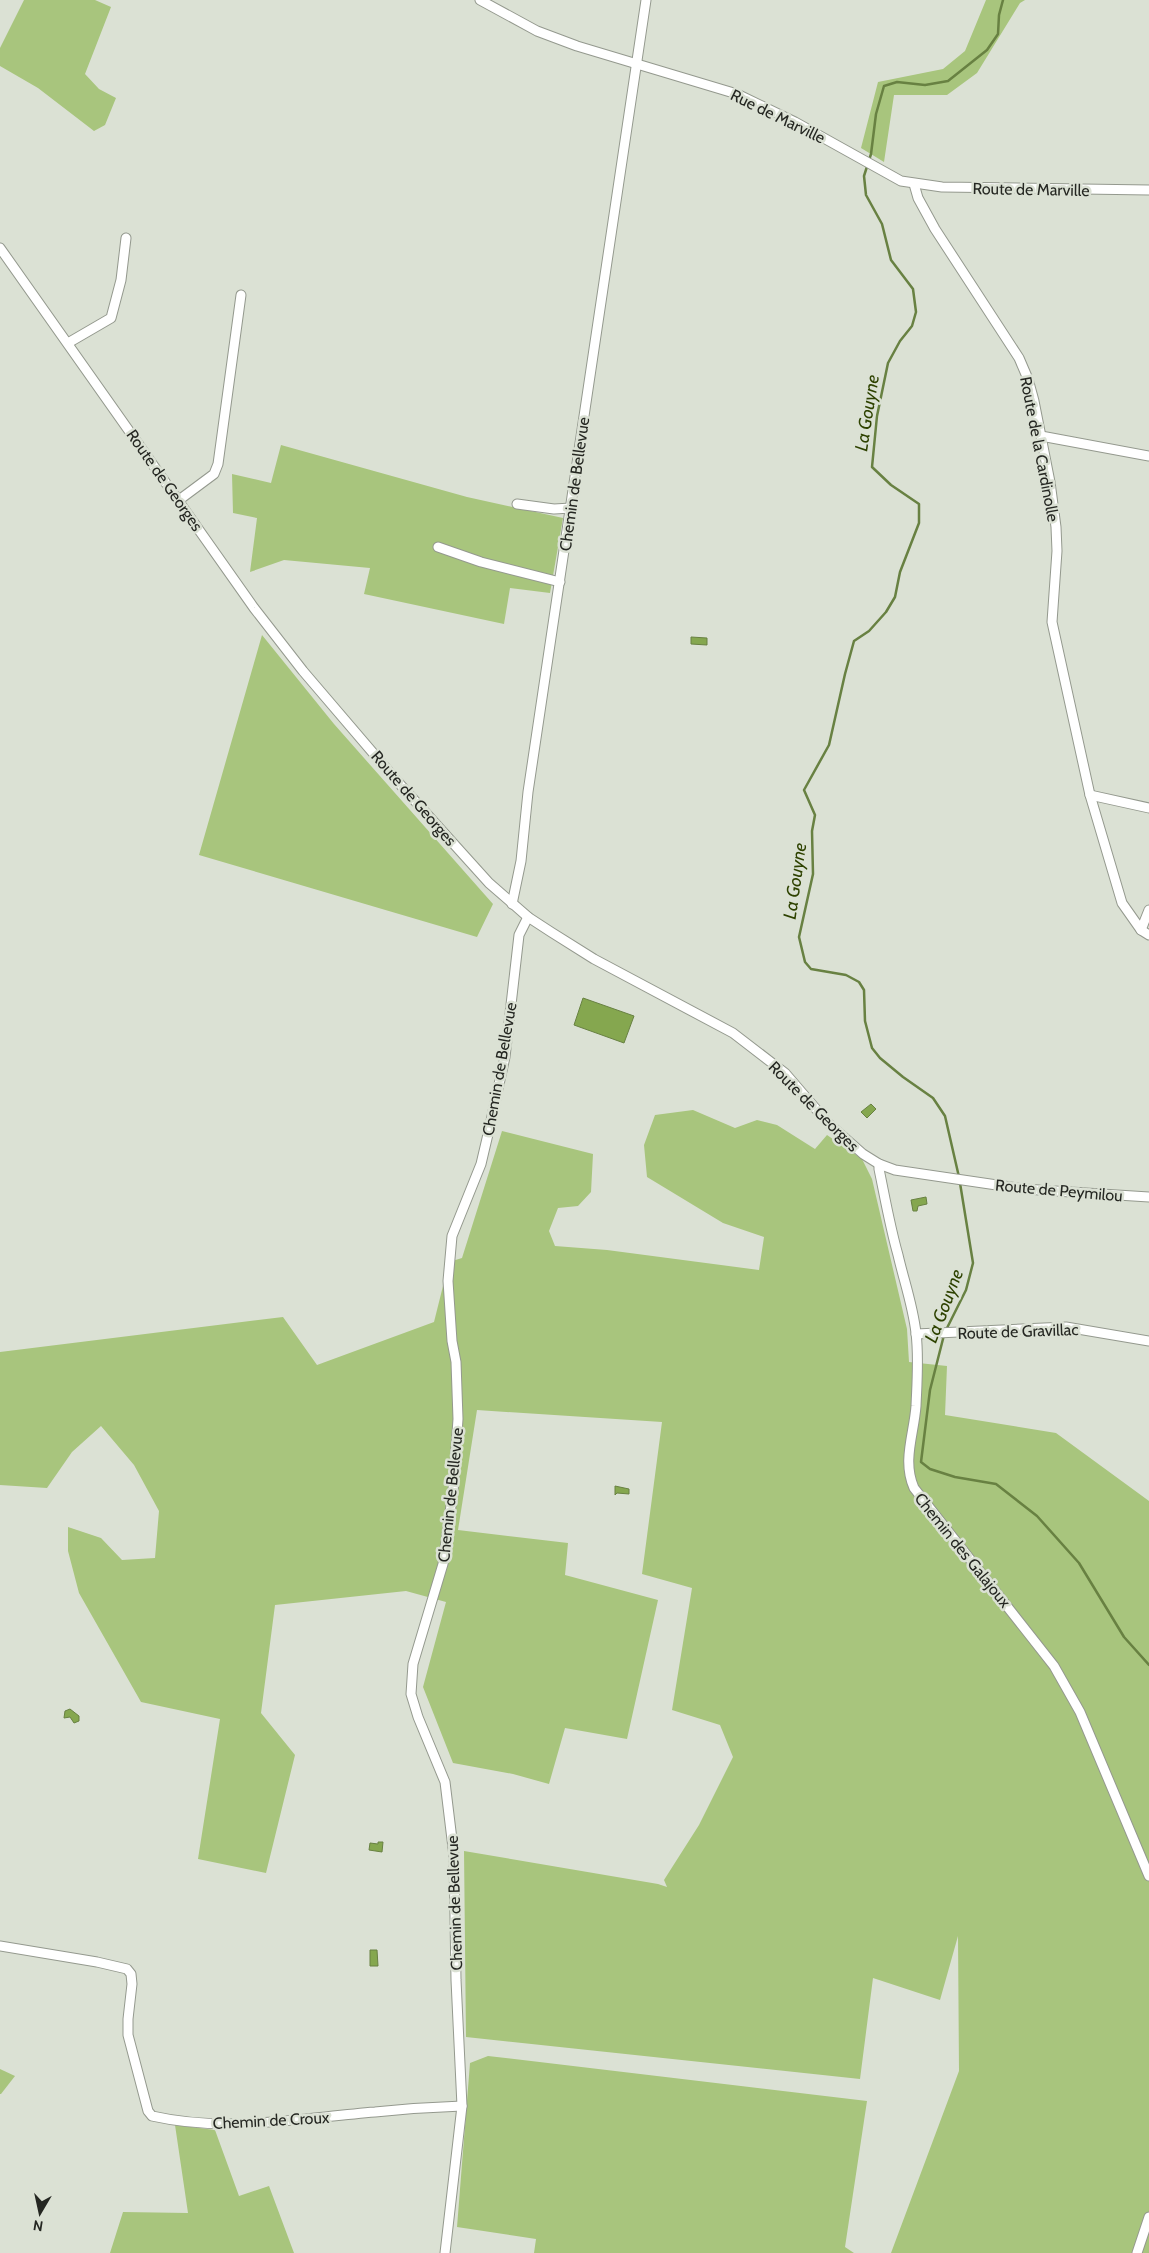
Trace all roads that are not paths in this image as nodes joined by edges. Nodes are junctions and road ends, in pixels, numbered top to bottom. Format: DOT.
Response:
graph roads {
  1 [pos="480,0"];
  2 [pos="646,0"];
  3 [pos="637,64"];
  4 [pos="914,184"];
  5 [pos="1149,190"];
  6 [pos="126,238"];
  7 [pos="0,248"];
  8 [pos="241,295"];
  9 [pos="68,343"];
  10 [pos="1041,436"];
  11 [pos="1149,456"];
  12 [pos="179,500"];
  13 [pos="517,504"];
  14 [pos="570,508"];
  15 [pos="438,547"];
  16 [pos="560,582"];
  17 [pos="1090,795"];
  18 [pos="1149,808"];
  19 [pos="512,904"];
  20 [pos="1149,910"];
  21 [pos="528,917"];
  22 [pos="1145,933"];
  23 [pos="880,1164"];
  24 [pos="969,1181"];
  25 [pos="1149,1197"];
  26 [pos="916,1334"];
  27 [pos="1149,1340"];
  28 [pos="1149,1876"];
  29 [pos="0,1946"];
  30 [pos="462,2106"];
  31 [pos="1149,2216"];
  32 [pos="445,2253"];
  33 [pos="1137,2253"];
  1 -- 3 [label="street, Rue de Marville"];
  2 -- 3 [label="street, Chemin de Bellevue"];
  3 -- 4 [label="street, Rue de Marville"];
  3 -- 14 [label="street, Chemin de Bellevue"];
  4 -- 5 [label="street, Route de Marville"];
  4 -- 10 [label="street, Route de la Cardinolle"];
  6 -- 9 [label="street"];
  7 -- 9 [label="street, Route de Georges"];
  8 -- 12 [label="street"];
  9 -- 12 [label="street, Route de Georges"];
  10 -- 11 [label="street"];
  10 -- 17 [label="street, Route de la Cardinolle"];
  12 -- 19 [label="street, Route de Georges"];
  13 -- 14 [label="street"];
  14 -- 16 [label="street, Chemin de Bellevue"];
  15 -- 16 [label="street"];
  16 -- 19 [label="street, Chemin de Bellevue"];
  17 -- 18 [label="street"];
  17 -- 22 [label="street, Route de la Cardinolle"];
  19 -- 21 [label="street, Route de Georges"];
  20 -- 22 [label="street"];
  21 -- 23 [label="street, Route de Georges"];
  21 -- 30 [label="street, Chemin de Bellevue"];
  23 -- 24 [label="street, Route de Georges"];
  23 -- 26 [label="street, Chemin des Galajoux"];
  24 -- 25 [label="street, Route de Peymilou"];
  26 -- 27 [label="street, Route de Gravillac"];
  26 -- 28 [label="street, Chemin des Galajoux"];
  29 -- 30 [label="street, Chemin de Croux"];
  30 -- 32 [label="street, Chemin de Bellevue"];
  31 -- 33 [label="street"];
}
